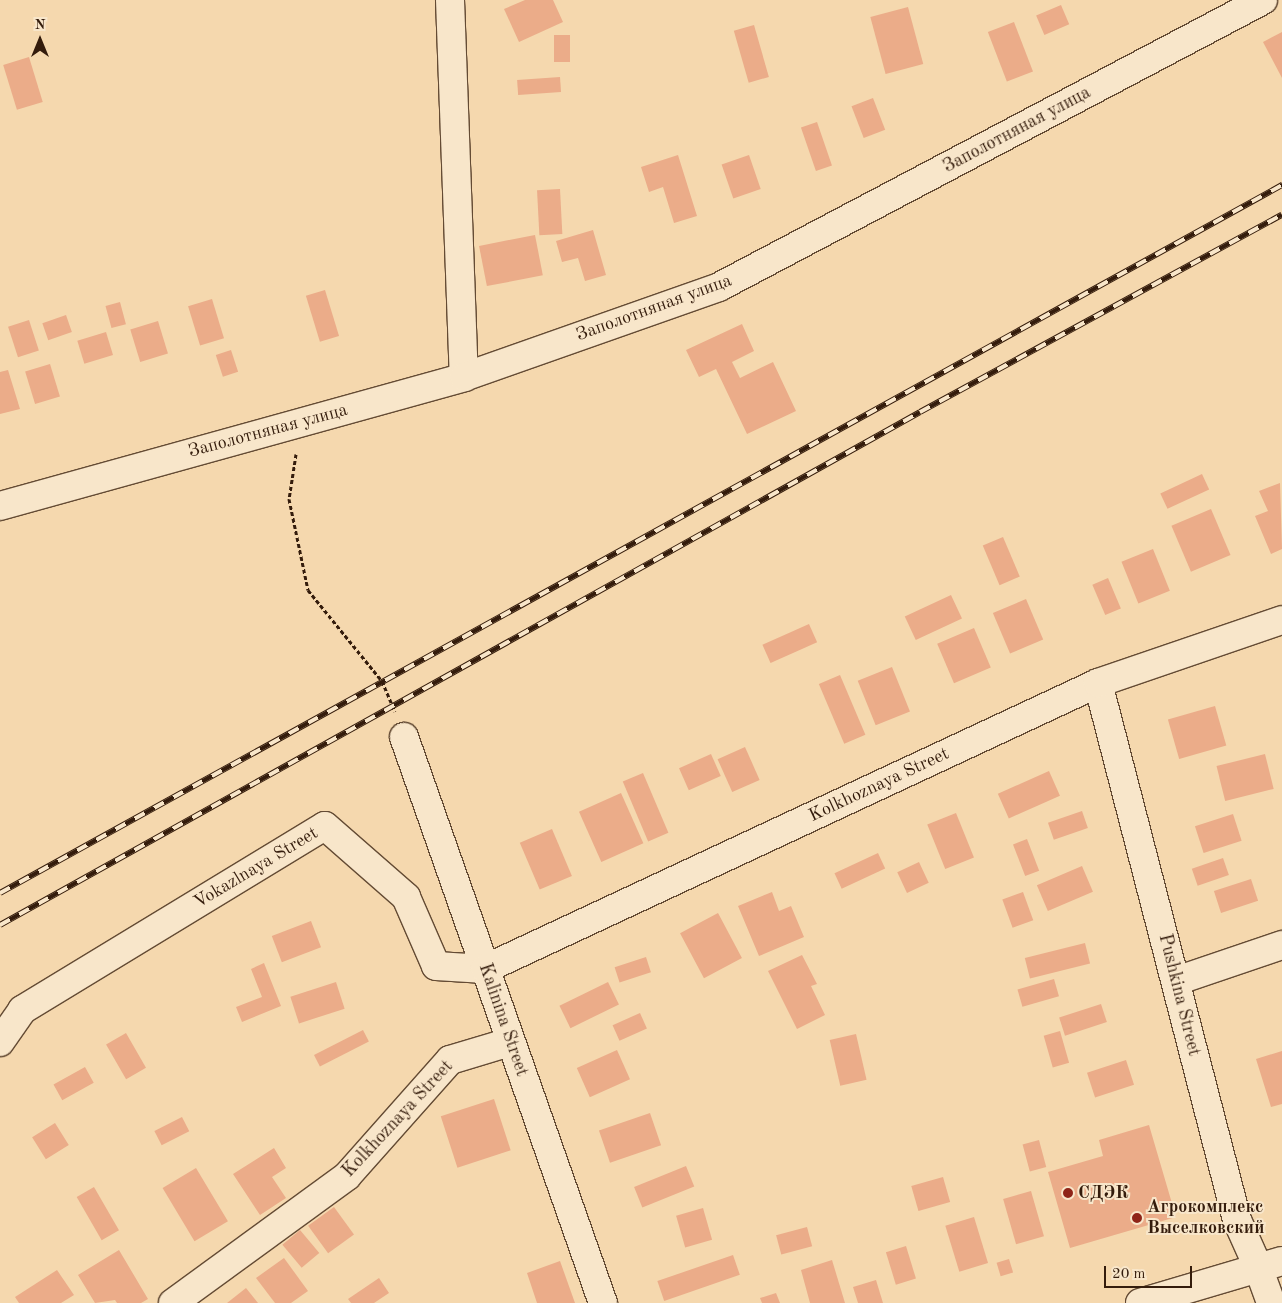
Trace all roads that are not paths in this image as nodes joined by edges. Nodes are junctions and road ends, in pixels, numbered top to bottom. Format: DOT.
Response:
graph roads {
  1 [pos="450,0"];
  2 [pos="1263,0"];
  3 [pos="464,377"];
  4 [pos="0,506"];
  5 [pos="1282,620"];
  6 [pos="1098,683"];
  7 [pos="404,737"];
  8 [pos="1282,945"];
  9 [pos="484,969"];
  10 [pos="1176,981"];
  11 [pos="0,1042"];
  12 [pos="510,1042"];
  13 [pos="1270,1264"];
  14 [pos="174,1303"];
  15 [pos="603,1303"];
  16 [pos="1140,1303"];
  17 [pos="1271,1303"];
  1 -- 3 [label="street"];
  2 -- 3 [label="street, Заполотняная улица"];
  3 -- 4 [label="street, Заполотняная улица"];
  5 -- 6 [label="street, Kolkhoznaya Street"];
  6 -- 9 [label="street, Kolkhoznaya Street"];
  6 -- 10 [label="street, Pushkina Street"];
  7 -- 9 [label="street, Kalinina Street"];
  8 -- 10 [label="street"];
  9 -- 11 [label="street, Vokazlnaya Street"];
  9 -- 12 [label="street, Kalinina Street"];
  10 -- 13 [label="street, Pushkina Street"];
  12 -- 14 [label="street, Kolkhoznaya Street"];
  12 -- 15 [label="street, Kalinina Street"];
  13 -- 16 [label="street"];
  13 -- 17 [label="street, Pushkina Street"];
}
